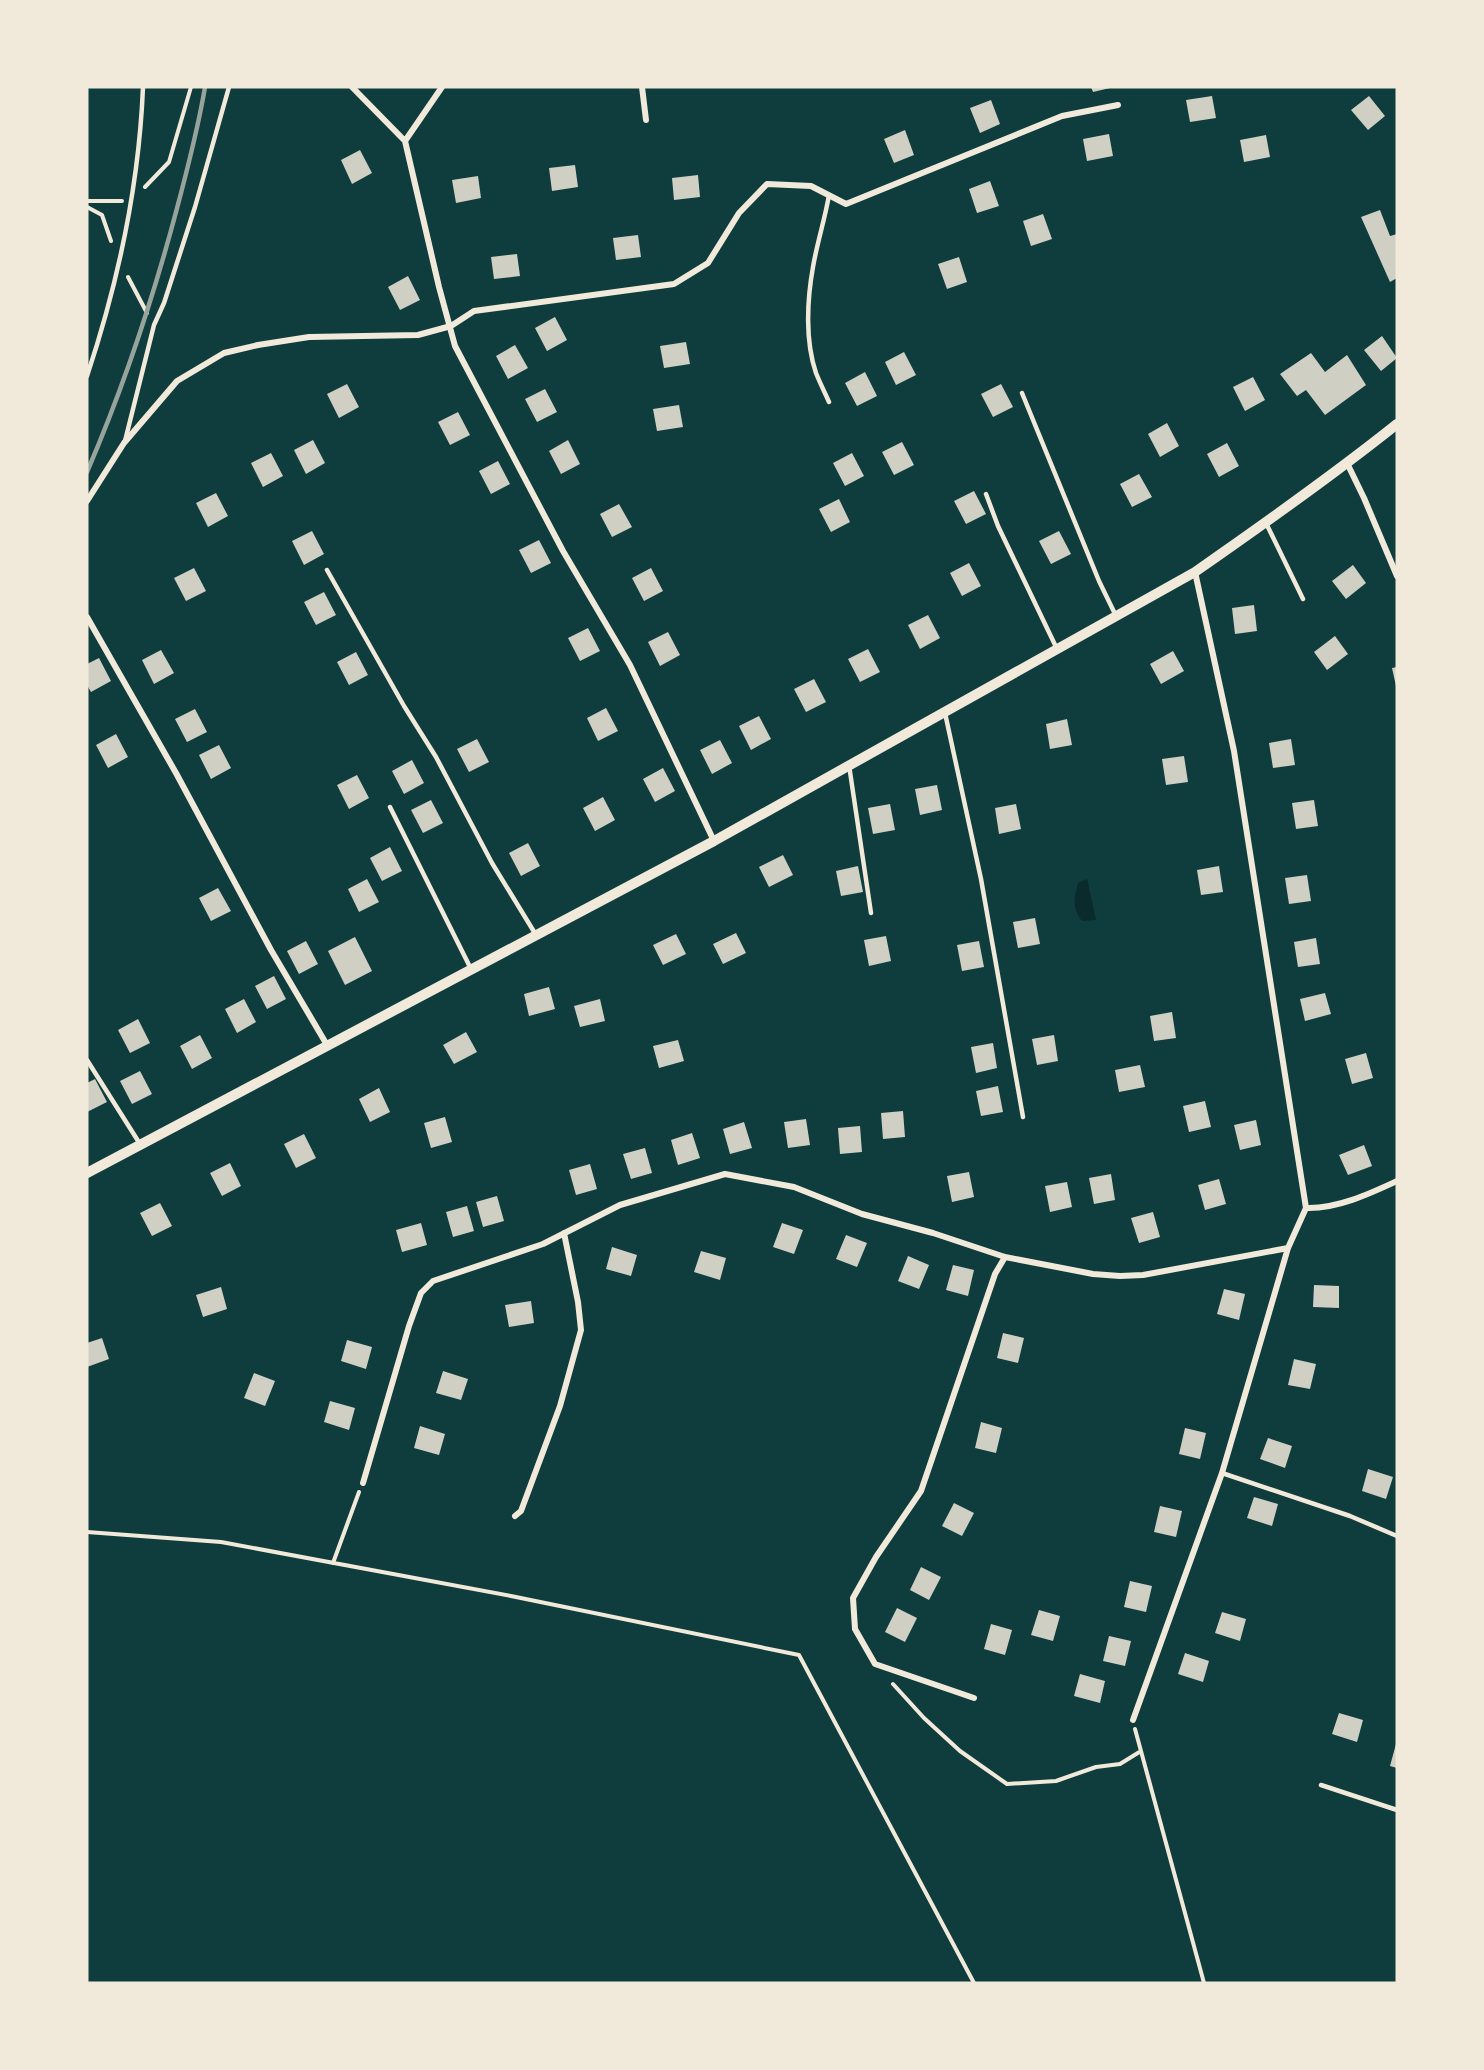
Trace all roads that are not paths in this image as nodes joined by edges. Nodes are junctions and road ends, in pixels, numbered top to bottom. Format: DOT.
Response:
graph roads {
  1 [pos="143,87"];
  2 [pos="229,87"];
  3 [pos="352,87"];
  4 [pos="442,87"];
  5 [pos="642,87"];
  6 [pos="1118,105"];
  7 [pos="646,120"];
  8 [pos="405,141"];
  9 [pos="829,195"];
  10 [pos="451,326"];
  11 [pos="87,376"];
  12 [pos="1022,393"];
  13 [pos="829,402"];
  14 [pos="1397,424"];
  15 [pos="124,443"];
  16 [pos="1347,464"];
  17 [pos="986,494"];
  18 [pos="87,501"];
  19 [pos="1266,523"];
  20 [pos="327,570"];
  21 [pos="1195,572"];
  22 [pos="1397,576"];
  23 [pos="1303,599"];
  24 [pos="87,616"];
  25 [pos="1116,616"];
  26 [pos="1057,649"];
  27 [pos="945,712"];
  28 [pos="849,765"];
  29 [pos="390,807"];
  30 [pos="714,841"];
  31 [pos="872,913"];
  32 [pos="536,935"];
  33 [pos="471,969"];
  34 [pos="327,1045"];
  35 [pos="87,1060"];
  36 [pos="1023,1117"];
  37 [pos="140,1144"];
  38 [pos="87,1173"];
  39 [pos="1397,1181"];
  40 [pos="1306,1208"];
  41 [pos="564,1233"];
  42 [pos="1288,1248"];
  43 [pos="1005,1257"];
  44 [pos="1222,1473"];
  45 [pos="363,1483"];
  46 [pos="515,1516"];
  47 [pos="1397,1536"];
  48 [pos="974,1698"];
  49 [pos="1133,1720"];
  50 [pos="1321,1785"];
  51 [pos="1397,1810"];
  1 -- 11 [label="lane"];
  2 -- 15 [label="lane"];
  3 -- 8 [label="street"];
  4 -- 8 [label="street"];
  5 -- 7 [label="street"];
  6 -- 9 [label="street"];
  8 -- 10 [label="street"];
  9 -- 10 [label="street"];
  9 -- 13 [label="lane"];
  10 -- 15 [label="street"];
  10 -- 30 [label="street"];
  12 -- 25 [label="lane"];
  14 -- 16 [label="street"];
  15 -- 18 [label="street"];
  16 -- 19 [label="street"];
  16 -- 22 [label="street"];
  17 -- 26 [label="lane"];
  19 -- 21 [label="street"];
  19 -- 23 [label="lane"];
  20 -- 32 [label="lane"];
  21 -- 25 [label="street"];
  21 -- 40 [label="street"];
  24 -- 34 [label="street"];
  25 -- 26 [label="street"];
  26 -- 27 [label="street"];
  27 -- 28 [label="street"];
  27 -- 36 [label="lane"];
  28 -- 30 [label="street"];
  28 -- 31 [label="lane"];
  29 -- 33 [label="lane"];
  30 -- 32 [label="street"];
  32 -- 33 [label="street"];
  33 -- 34 [label="street"];
  34 -- 37 [label="street"];
  35 -- 37 [label="lane"];
  37 -- 38 [label="street"];
  39 -- 40 [label="street"];
  40 -- 42 [label="street"];
  41 -- 43 [label="street"];
  41 -- 45 [label="street"];
  41 -- 46 [label="street"];
  42 -- 43 [label="street"];
  42 -- 44 [label="street"];
  43 -- 48 [label="street"];
  44 -- 47 [label="lane"];
  44 -- 49 [label="street"];
  50 -- 51 [label="lane"];
}
